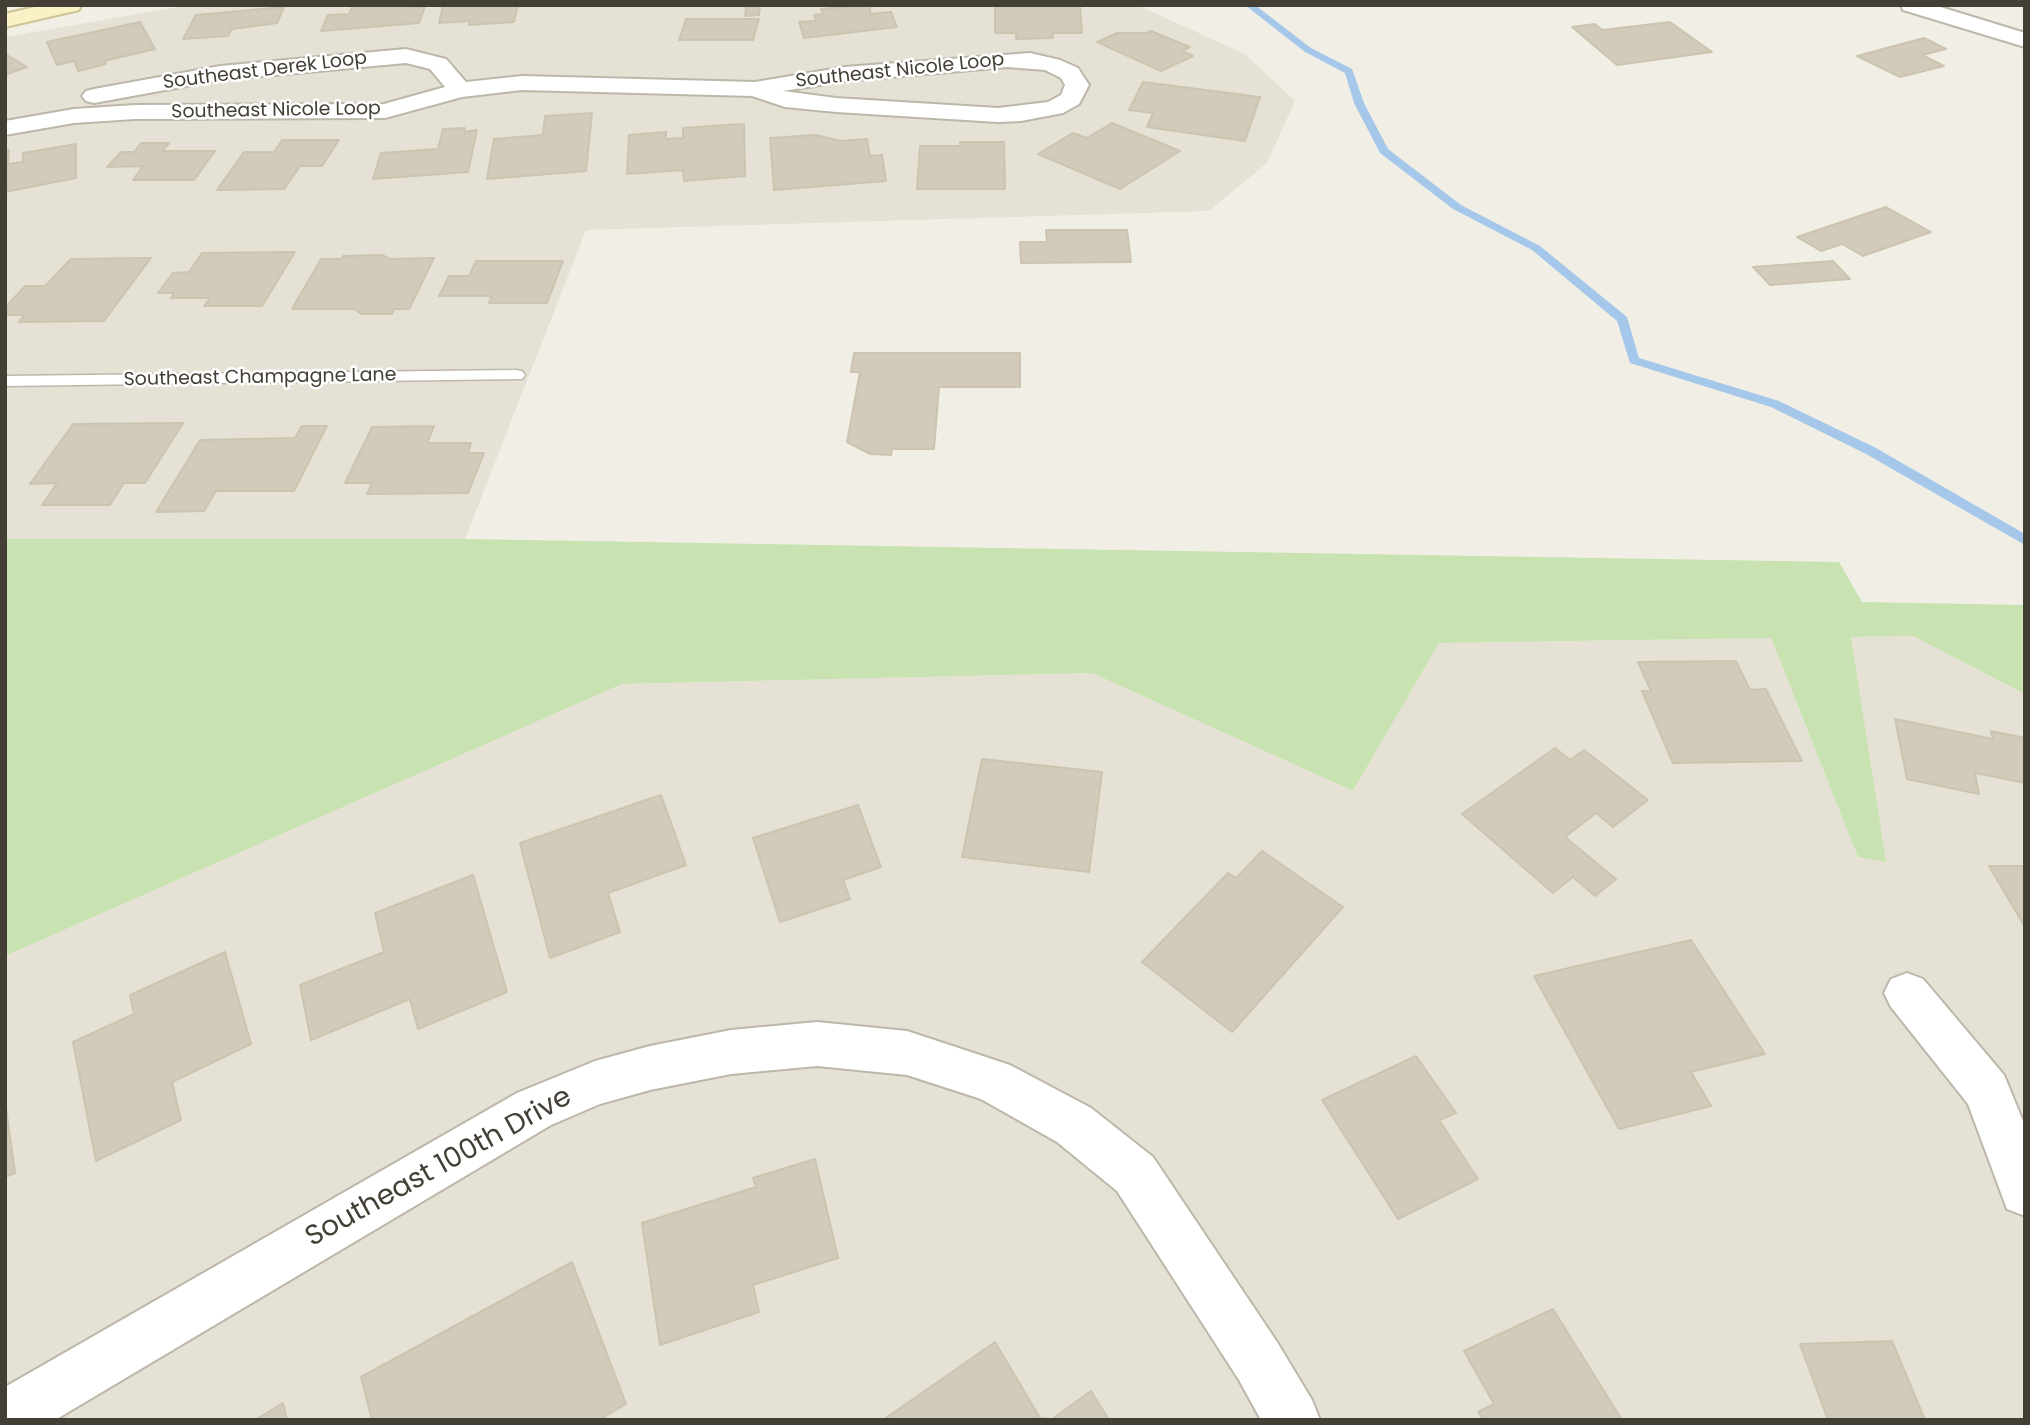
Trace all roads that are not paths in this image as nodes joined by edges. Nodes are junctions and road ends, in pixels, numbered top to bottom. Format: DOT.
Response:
graph roads {
  1 [pos="71,5"];
  2 [pos="1911,5"];
  3 [pos="5,21"];
  4 [pos="2025,40"];
  5 [pos="754,89"];
  6 [pos="460,90"];
  7 [pos="13,126"];
  8 [pos="516,375"];
  9 [pos="5,381"];
  10 [pos="1907,993"];
  11 [pos="2025,1191"];
  12 [pos="5,1418"];
  13 [pos="1292,1420"];
  1 -- 3 [label="main road"];
  2 -- 4 [label="street"];
  5 -- 5 [label="street, Southeast Nicole Loop"];
  5 -- 6 [label="street, Southeast Nicole Loop"];
  6 -- 7 [label="street, Southeast Nicole Loop"];
  6 -- 7 [label="street, Southeast Derek Loop"];
  8 -- 9 [label="lane, Southeast Champagne Lane"];
  10 -- 11 [label="street"];
  12 -- 13 [label="street, Southeast 100th Drive"];
}
